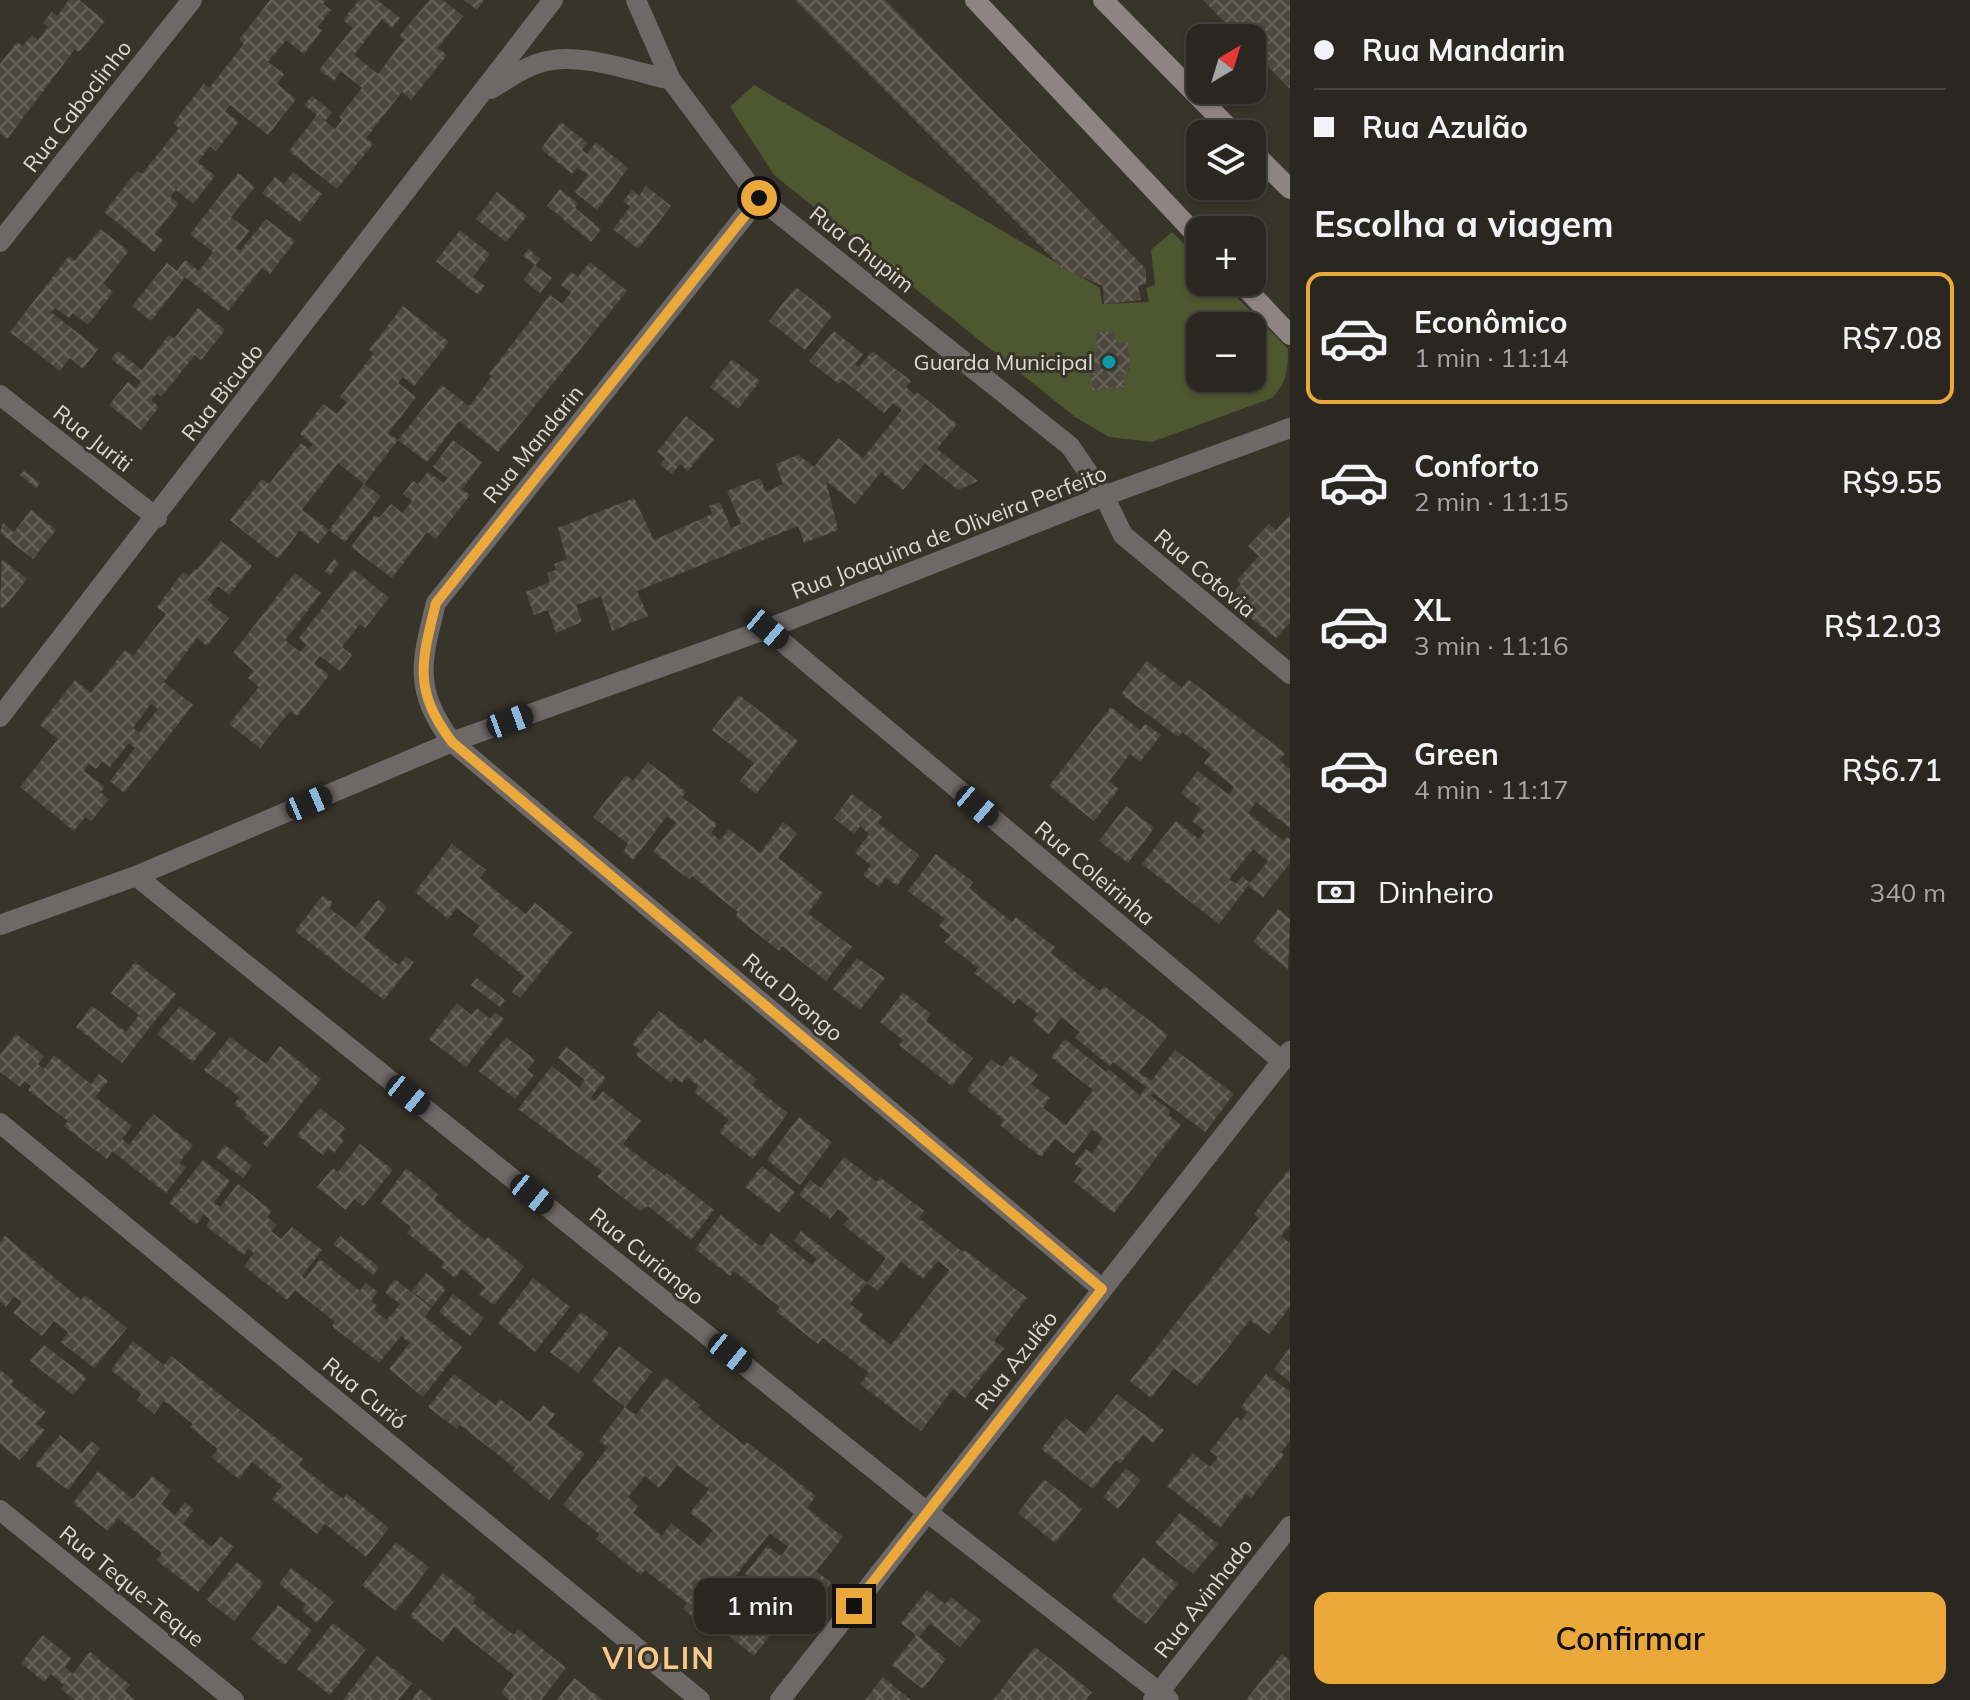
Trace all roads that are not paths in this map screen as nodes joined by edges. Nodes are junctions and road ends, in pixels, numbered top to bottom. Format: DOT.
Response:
graph roads {
  1 [pos="192,0"];
  2 [pos="553,0"];
  3 [pos="636,0"];
  4 [pos="975,0"];
  5 [pos="1103,0"];
  6 [pos="671,80"];
  7 [pos="481,95"];
  8 [pos="1221,120"];
  9 [pos="1266,165"];
  10 [pos="1290,189"];
  11 [pos="759,198"];
  12 [pos="1186,224"];
  13 [pos="0,242"];
  14 [pos="1253,296"];
  15 [pos="1290,335"];
  16 [pos="0,395"];
  17 [pos="1290,428"];
  18 [pos="1104,496"];
  19 [pos="157,518"];
  20 [pos="767,629"];
  21 [pos="1290,674"];
  22 [pos="0,717"];
  23 [pos="452,742"];
  24 [pos="136,876"];
  25 [pos="0,925"];
  26 [pos="1286,1056"];
  27 [pos="0,1123"];
  28 [pos="1102,1289"];
  29 [pos="0,1510"];
  30 [pos="927,1512"];
  31 [pos="1290,1526"];
  32 [pos="1160,1698"];
  33 [pos="234,1700"];
  34 [pos="700,1700"];
  35 [pos="780,1700"];
  1 -- 13 [label="street, Rua Caboclinho"];
  2 -- 7 [label="street, Rua Bicudo"];
  3 -- 6 [label="street, Rua Chupim"];
  4 -- 12 [label="main road"];
  5 -- 8 [label="main road"];
  6 -- 7 [label="street, Rua Bicudo"];
  6 -- 11 [label="street, Rua Chupim"];
  7 -- 19 [label="street, Rua Bicudo"];
  9 -- 10 [label="main road"];
  11 -- 18 [label="street, Rua Chupim"];
  11 -- 23 [label="street, Rua Mandarin"];
  14 -- 15 [label="main road"];
  16 -- 19 [label="street, Rua Juriti"];
  17 -- 18 [label="street, Rua Joaquina de Oliveira Perfeito"];
  18 -- 20 [label="street, Rua Joaquina de Oliveira Perfeito"];
  18 -- 21 [label="street, Rua Cotovia"];
  19 -- 22 [label="street, Rua Bicudo"];
  20 -- 23 [label="street, Rua Joaquina de Oliveira Perfeito"];
  20 -- 26 [label="street, Rua Coleirinha"];
  23 -- 24 [label="street, Rua Joaquina de Oliveira Perfeito"];
  23 -- 28 [label="street, Rua Drongo"];
  24 -- 25 [label="street, Rua Joaquina de Oliveira Perfeito"];
  24 -- 30 [label="street, Rua Curiango"];
  26 -- 28 [label="street, Rua Azulão"];
  27 -- 34 [label="street, Rua Curió"];
  28 -- 30 [label="street, Rua Azulão"];
  29 -- 33 [label="street, Rua Teque-Teque"];
  30 -- 32 [label="street, Rua Curiango"];
  30 -- 35 [label="street, Rua Azulão"];
  31 -- 32 [label="street, Rua Avinhado"];
}
